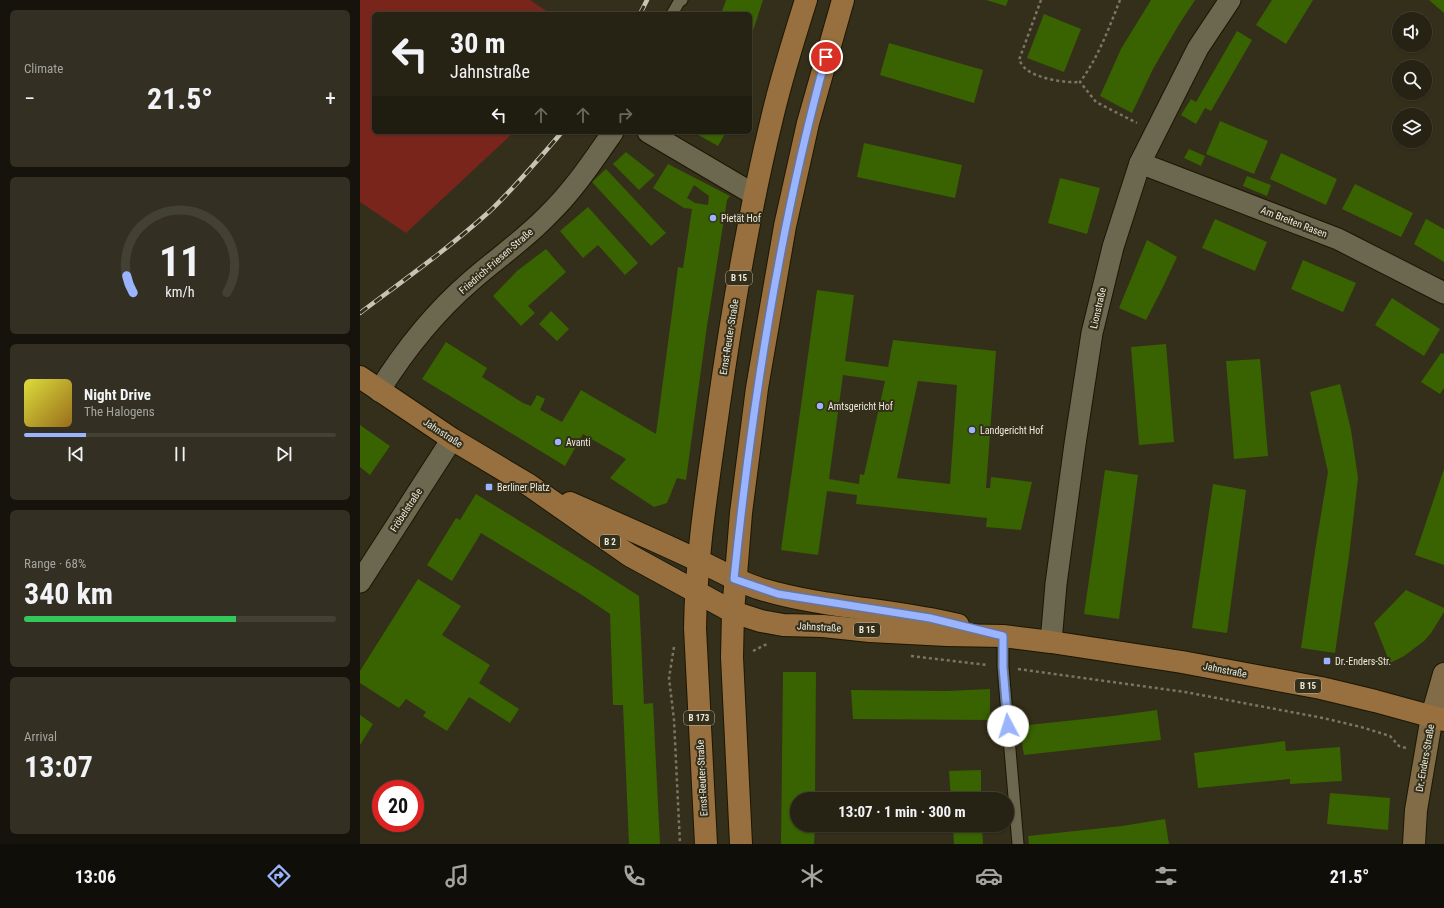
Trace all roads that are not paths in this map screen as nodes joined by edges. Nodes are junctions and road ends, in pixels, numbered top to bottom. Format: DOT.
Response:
graph roads {
  1 [pos="682,0"];
  2 [pos="806,0"];
  3 [pos="843,0"];
  4 [pos="1230,0"];
  5 [pos="673,12"];
  6 [pos="612,134"];
  7 [pos="651,134"];
  8 [pos="1140,163"];
  9 [pos="755,195"];
  10 [pos="1444,293"];
  11 [pos="360,377"];
  12 [pos="380,391"];
  13 [pos="452,439"];
  14 [pos="529,485"];
  15 [pos="698,560"];
  16 [pos="734,579"];
  17 [pos="360,582"];
  18 [pos="696,593"];
  19 [pos="733,612"];
  20 [pos="1003,636"];
  21 [pos="1051,642"];
  22 [pos="1444,674"];
  23 [pos="1438,718"];
  24 [pos="706,844"];
  25 [pos="741,844"];
  26 [pos="1018,844"];
  27 [pos="1414,844"];
  1 -- 5 [label="lane"];
  2 -- 9 [label="main road, Ernst-Reuter-Straße / B 15"];
  3 -- 16 [label="main road"];
  4 -- 8 [label="street, Lionstraße"];
  6 -- 12 [label="street, Friedrich-Friesen-Straße"];
  7 -- 9 [label="street"];
  8 -- 10 [label="street, Am Breiten Rasen"];
  8 -- 21 [label="street, Lionstraße"];
  9 -- 15 [label="main road, Ernst-Reuter-Straße / B 15"];
  11 -- 12 [label="main road, Jahnstraße / B 2"];
  12 -- 13 [label="main road, Jahnstraße / B 2"];
  13 -- 14 [label="main road, Jahnstraße / B 2"];
  13 -- 17 [label="street, Fröbelstraße"];
  14 -- 15 [label="main road, Jahnstraße / B 2"];
  14 -- 18 [label="main road, Jahnstraße / B 2"];
  15 -- 16 [label="main road"];
  15 -- 18 [label="main road, B 15"];
  16 -- 19 [label="main road"];
  16 -- 20 [label="main road, Jahnstraße / B 15"];
  18 -- 19 [label="main road, B 15"];
  18 -- 24 [label="main road, Ernst-Reuter-Straße / B 173"];
  19 -- 20 [label="main road, Jahnstraße / B 15"];
  19 -- 25 [label="main road"];
  20 -- 21 [label="main road, Jahnstraße / B 15"];
  20 -- 26 [label="lane"];
  21 -- 23 [label="main road, Jahnstraße / B 15"];
  22 -- 23 [label="main road, Dr.-Enders-Straße"];
  23 -- 27 [label="main road, Dr.-Enders-Straße"];
}
